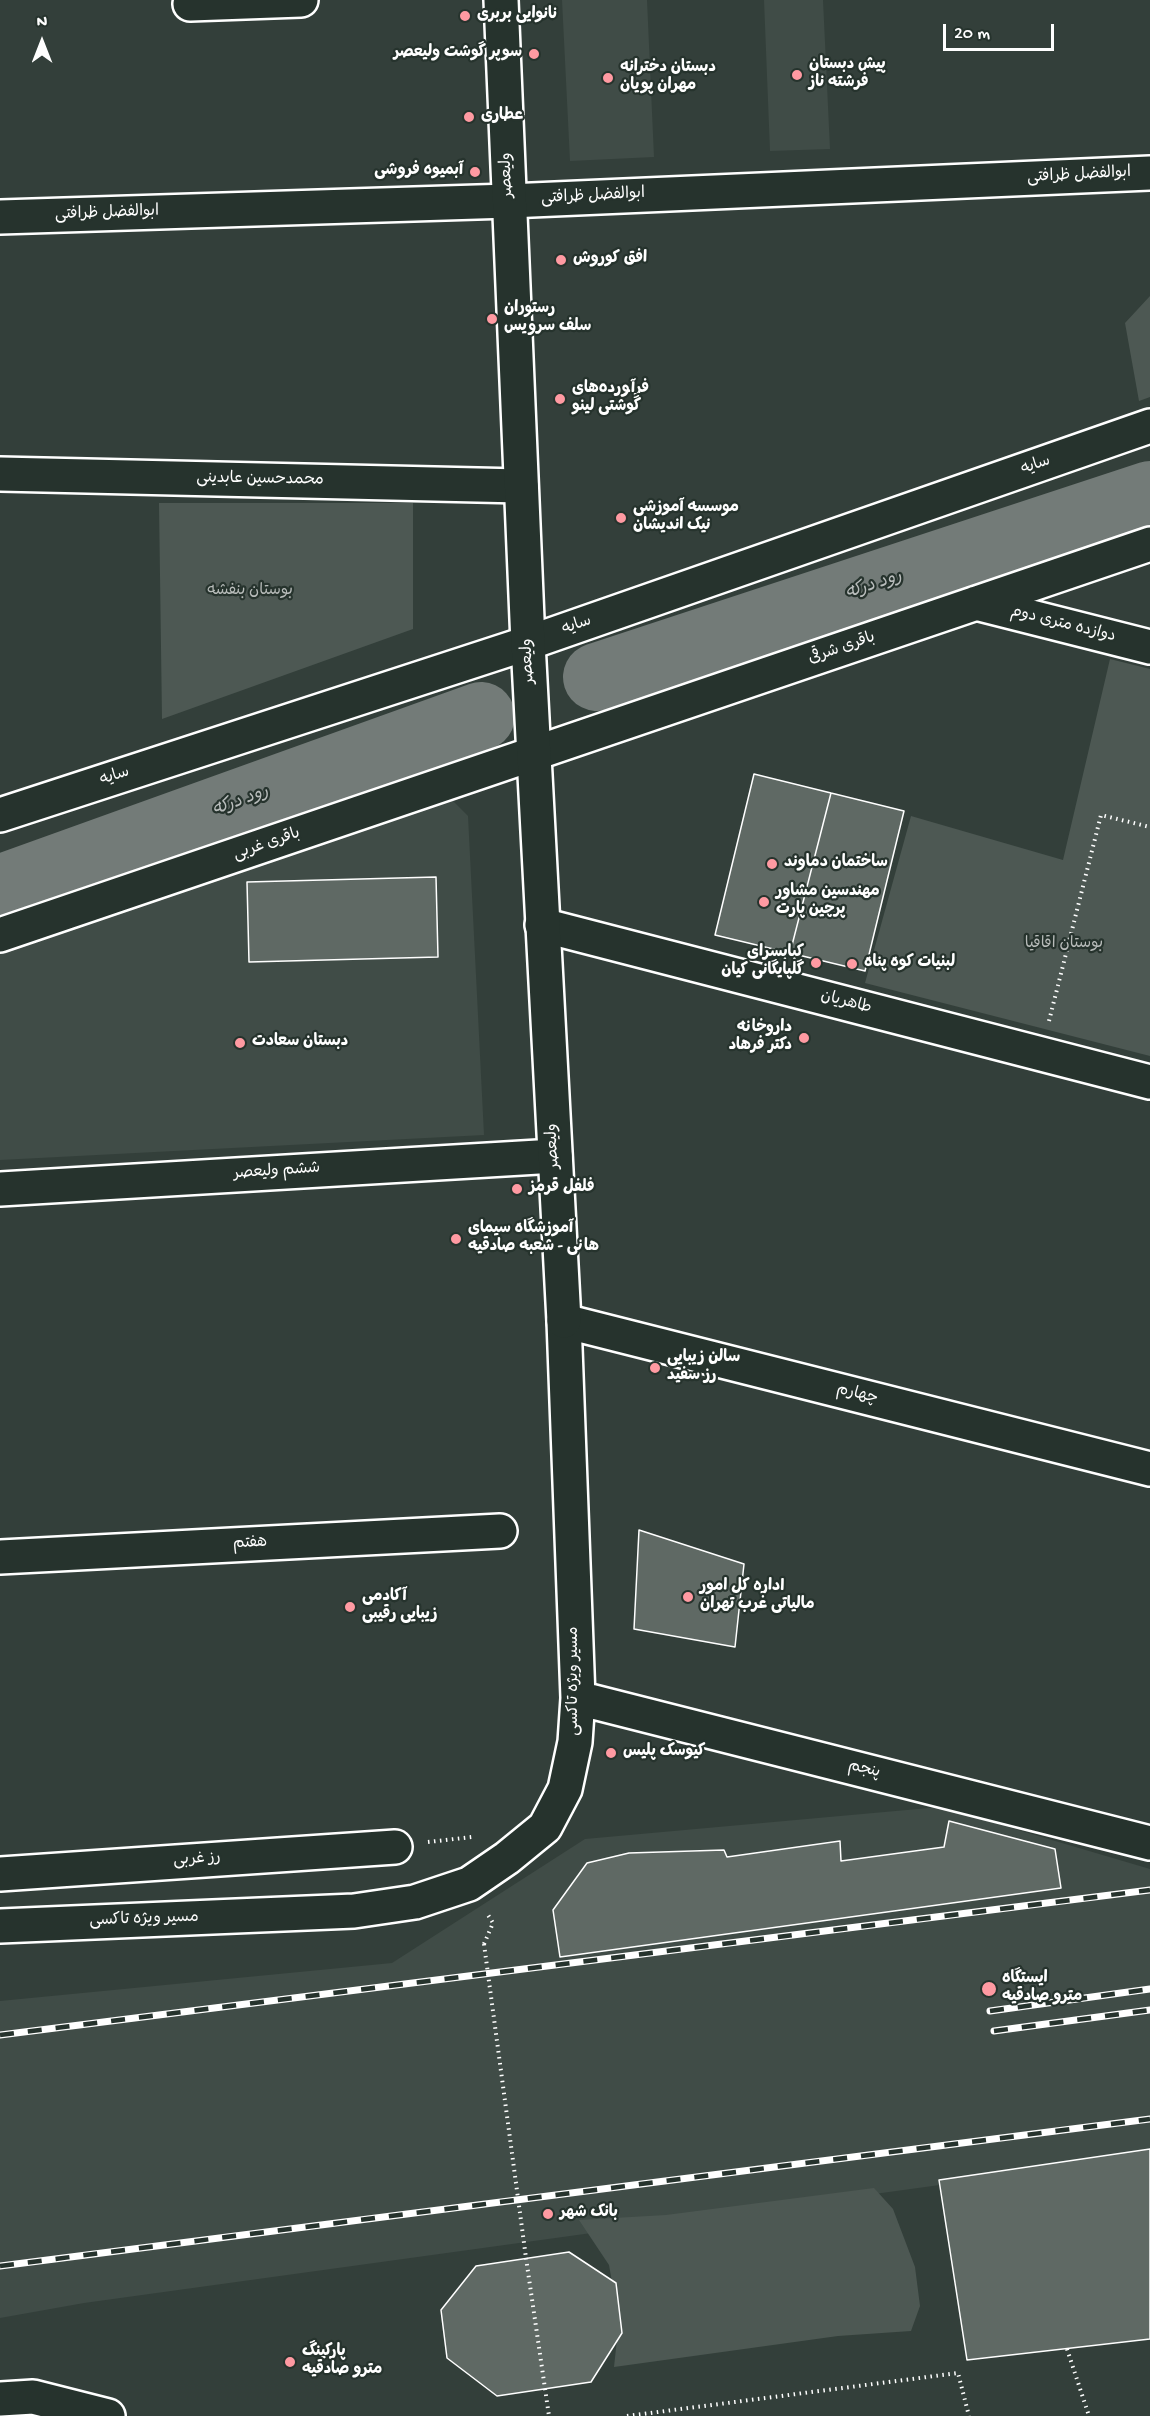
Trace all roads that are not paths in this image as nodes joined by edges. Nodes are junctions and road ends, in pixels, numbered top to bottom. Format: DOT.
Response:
graph roads {
  1 [pos="300,0"];
  2 [pos="501,0"];
  3 [pos="190,4"];
  4 [pos="1150,172"];
  5 [pos="509,201"];
  6 [pos="0,217"];
  7 [pos="1150,426"];
  8 [pos="0,474"];
  9 [pos="521,486"];
  10 [pos="1150,544"];
  11 [pos="976,603"];
  12 [pos="528,643"];
  13 [pos="1150,647"];
  14 [pos="533,754"];
  15 [pos="0,814"];
  16 [pos="543,925"];
  17 [pos="0,936"];
  18 [pos="1150,1082"];
  19 [pos="555,1156"];
  20 [pos="0,1189"];
  21 [pos="564,1321"];
  22 [pos="1150,1469"];
  23 [pos="500,1531"];
  24 [pos="0,1557"];
  25 [pos="578,1698"];
  26 [pos="1150,1843"];
  27 [pos="395,1847"];
  28 [pos="0,1874"];
  29 [pos="0,1926"];
  30 [pos="0,2398"];
  31 [pos="108,2416"];
  1 -- 3 [label="street"];
  2 -- 5 [label="street, ولیعصر"];
  4 -- 5 [label="street, ابوالفضل ظرافتی"];
  5 -- 6 [label="street, ابوالفضل ظرافتی"];
  5 -- 9 [label="street, ولیعصر"];
  7 -- 12 [label="street, سایه"];
  8 -- 9 [label="street, محمدحسین عابدینی"];
  9 -- 12 [label="street, ولیعصر"];
  10 -- 11 [label="street, باقری شرقی"];
  11 -- 13 [label="street, دوازده متری دوم"];
  11 -- 14 [label="street, باقری شرقی"];
  12 -- 14 [label="street, ولیعصر"];
  12 -- 15 [label="street, سایه"];
  14 -- 16 [label="street, ولیعصر"];
  14 -- 17 [label="street, باقری غربی"];
  16 -- 18 [label="street, طاهریان"];
  16 -- 19 [label="street, ولیعصر"];
  19 -- 20 [label="street, ششم ولیعصر"];
  19 -- 21 [label="street, ولیعصر"];
  21 -- 22 [label="street, چهارم"];
  21 -- 25 [label="street, مسیر ویژه تاکسی"];
  23 -- 24 [label="street, هفتم"];
  25 -- 26 [label="street, پنجم"];
  25 -- 29 [label="street, مسیر ویژه تاکسی"];
  27 -- 28 [label="street, رز غربی"];
  30 -- 31 [label="street"];
}
